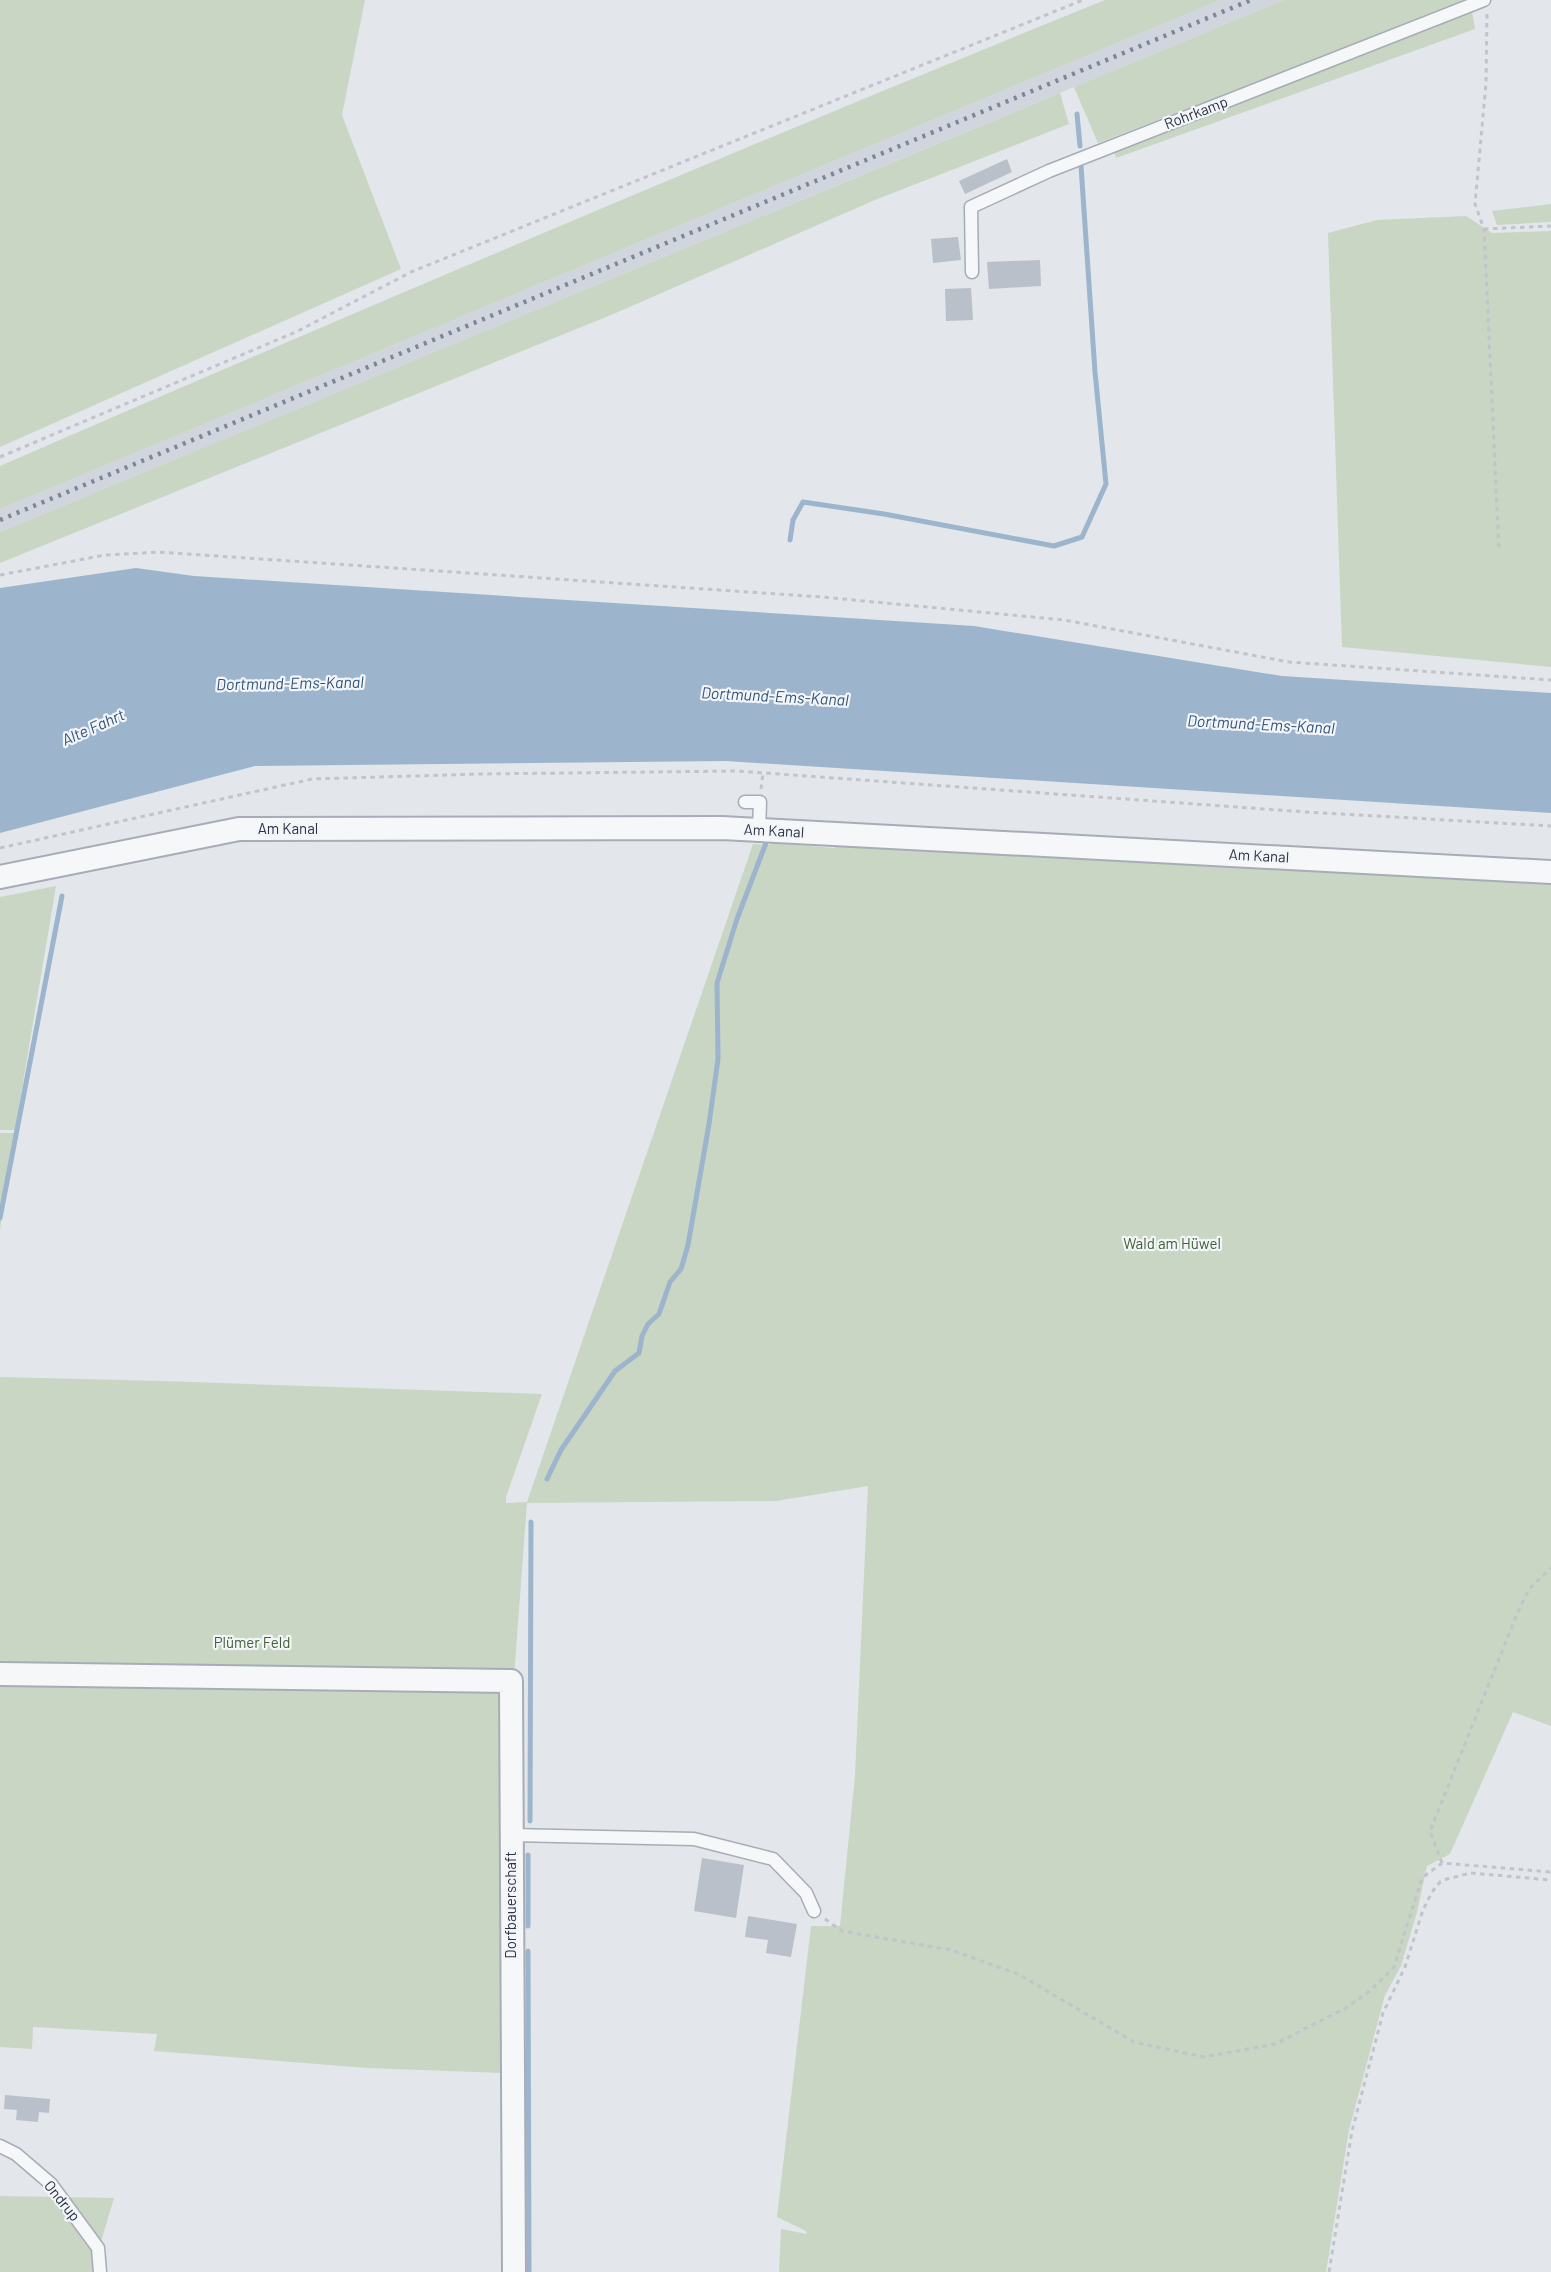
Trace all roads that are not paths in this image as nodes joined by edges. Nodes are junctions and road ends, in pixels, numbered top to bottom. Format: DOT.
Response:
graph roads {
  1 [pos="1486,6"];
  2 [pos="972,272"];
  3 [pos="745,802"];
  4 [pos="759,830"];
  5 [pos="1551,872"];
  6 [pos="0,877"];
  7 [pos="0,1674"];
  8 [pos="511,1835"];
  9 [pos="814,1911"];
  10 [pos="0,2146"];
  11 [pos="100,2272"];
  12 [pos="514,2272"];
  1 -- 2 [label="lane, Rohrkamp"];
  3 -- 4 [label="lane"];
  4 -- 5 [label="street, Am Kanal"];
  4 -- 6 [label="street, Am Kanal"];
  7 -- 8 [label="street"];
  8 -- 9 [label="lane, Dorfbauerschaft"];
  8 -- 12 [label="street, Dorfbauerschaft"];
  10 -- 11 [label="lane, Ondrup"];
}
